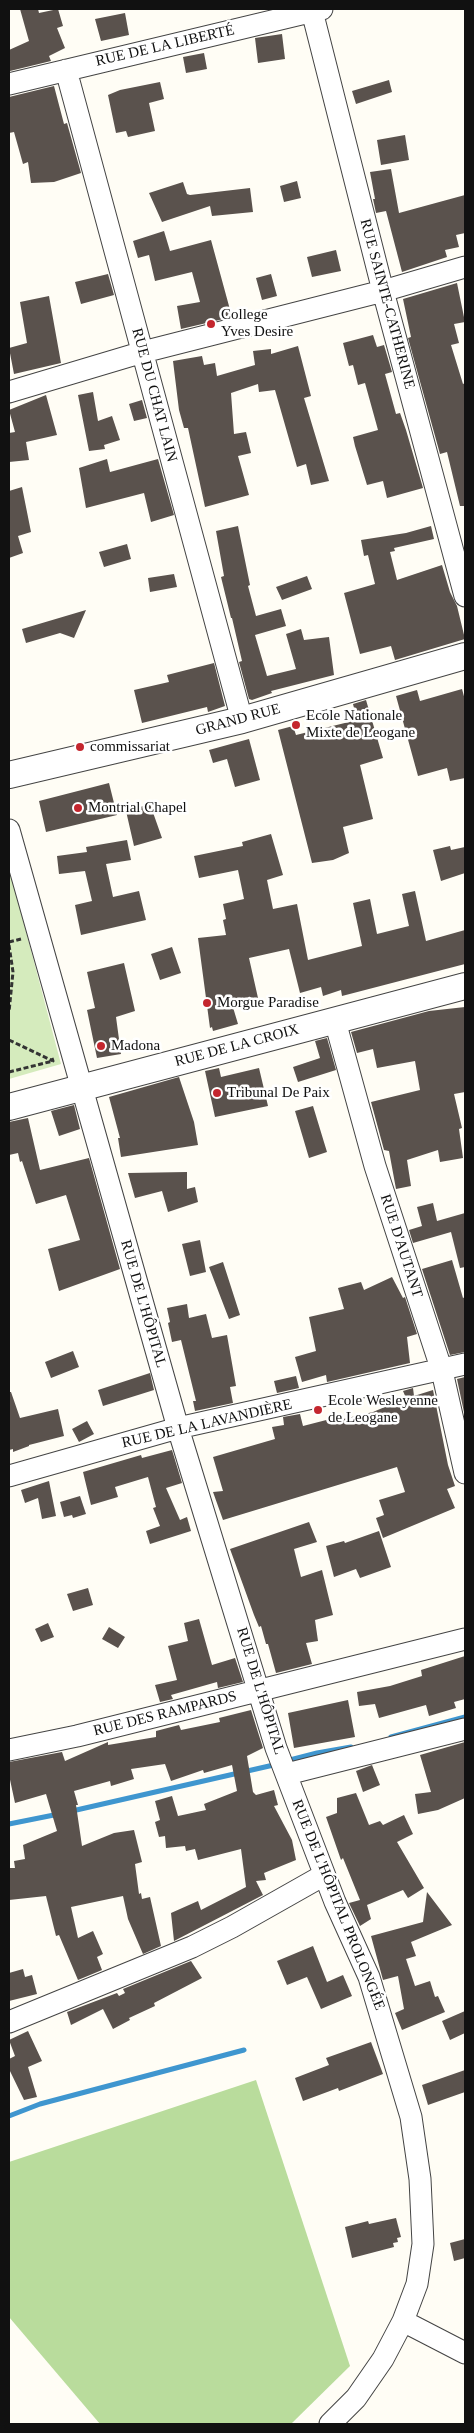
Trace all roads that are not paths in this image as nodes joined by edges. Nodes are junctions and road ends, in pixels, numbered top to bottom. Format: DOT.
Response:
graph roads {
  1 [pos="317,10"];
  2 [pos="66,70"];
  3 [pos="9,84"];
  4 [pos="465,267"];
  5 [pos="383,291"];
  6 [pos="143,352"];
  7 [pos="9,392"];
  8 [pos="465,596"];
  9 [pos="465,656"];
  10 [pos="242,720"];
  11 [pos="9,776"];
  12 [pos="9,830"];
  13 [pos="465,986"];
  14 [pos="335,1021"];
  15 [pos="81,1082"];
  16 [pos="9,1107"];
  17 [pos="465,1364"];
  18 [pos="442,1371"];
  19 [pos="178,1428"];
  20 [pos="465,1473"];
  21 [pos="9,1476"];
  22 [pos="465,1639"];
  23 [pos="260,1690"];
  24 [pos="465,1729"];
  25 [pos="9,1750"];
  26 [pos="287,1774"];
  27 [pos="324,1875"];
  28 [pos="9,2022"];
  29 [pos="403,2321"];
  30 [pos="465,2353"];
  31 [pos="330,2424"];
  1 -- 2 [label="street, RUE DE LA LIBERTÉ"];
  1 -- 5 [label="street, RUE SAINTE-CATHERINE"];
  2 -- 3 [label="street, RUE DE LA LIBERTÉ"];
  2 -- 6 [label="street, RUE DU CHAT LAIN"];
  4 -- 5 [label="street"];
  5 -- 6 [label="street"];
  5 -- 8 [label="street, RUE SAINTE-CATHERINE"];
  6 -- 7 [label="street"];
  6 -- 10 [label="street, RUE DU CHAT LAIN"];
  9 -- 10 [label="street, GRAND RUE"];
  10 -- 11 [label="street, GRAND RUE"];
  12 -- 15 [label="street, RUE DE L'HÔPITAL"];
  13 -- 14 [label="street, RUE DE LA CROIX"];
  14 -- 15 [label="street, RUE DE LA CROIX"];
  14 -- 18 [label="street, RUE D'AUTANT"];
  15 -- 16 [label="street, RUE DE LA CROIX"];
  15 -- 19 [label="street, RUE DE L'HÔPITAL"];
  17 -- 18 [label="street, RUE DE LA LAVANDIÈRE"];
  18 -- 19 [label="street, RUE DE LA LAVANDIÈRE"];
  18 -- 20 [label="street, RUE D'AUTANT"];
  19 -- 21 [label="street, RUE DE LA LAVANDIÈRE"];
  19 -- 23 [label="street, RUE DE L'HÔPITAL"];
  22 -- 23 [label="street, RUE DES RAMPARDS"];
  23 -- 25 [label="street, RUE DES RAMPARDS"];
  23 -- 26 [label="street, RUE DE L'HÔPITAL"];
  24 -- 26 [label="street"];
  26 -- 27 [label="street, RUE DE L'HÔPITAL PROLONGÉE"];
  27 -- 28 [label="street"];
  27 -- 29 [label="street, RUE DE L'HÔPITAL PROLONGÉE"];
  29 -- 30 [label="street"];
  29 -- 31 [label="street, RUE DE L'HÔPITAL PROLONGÉE"];
}
